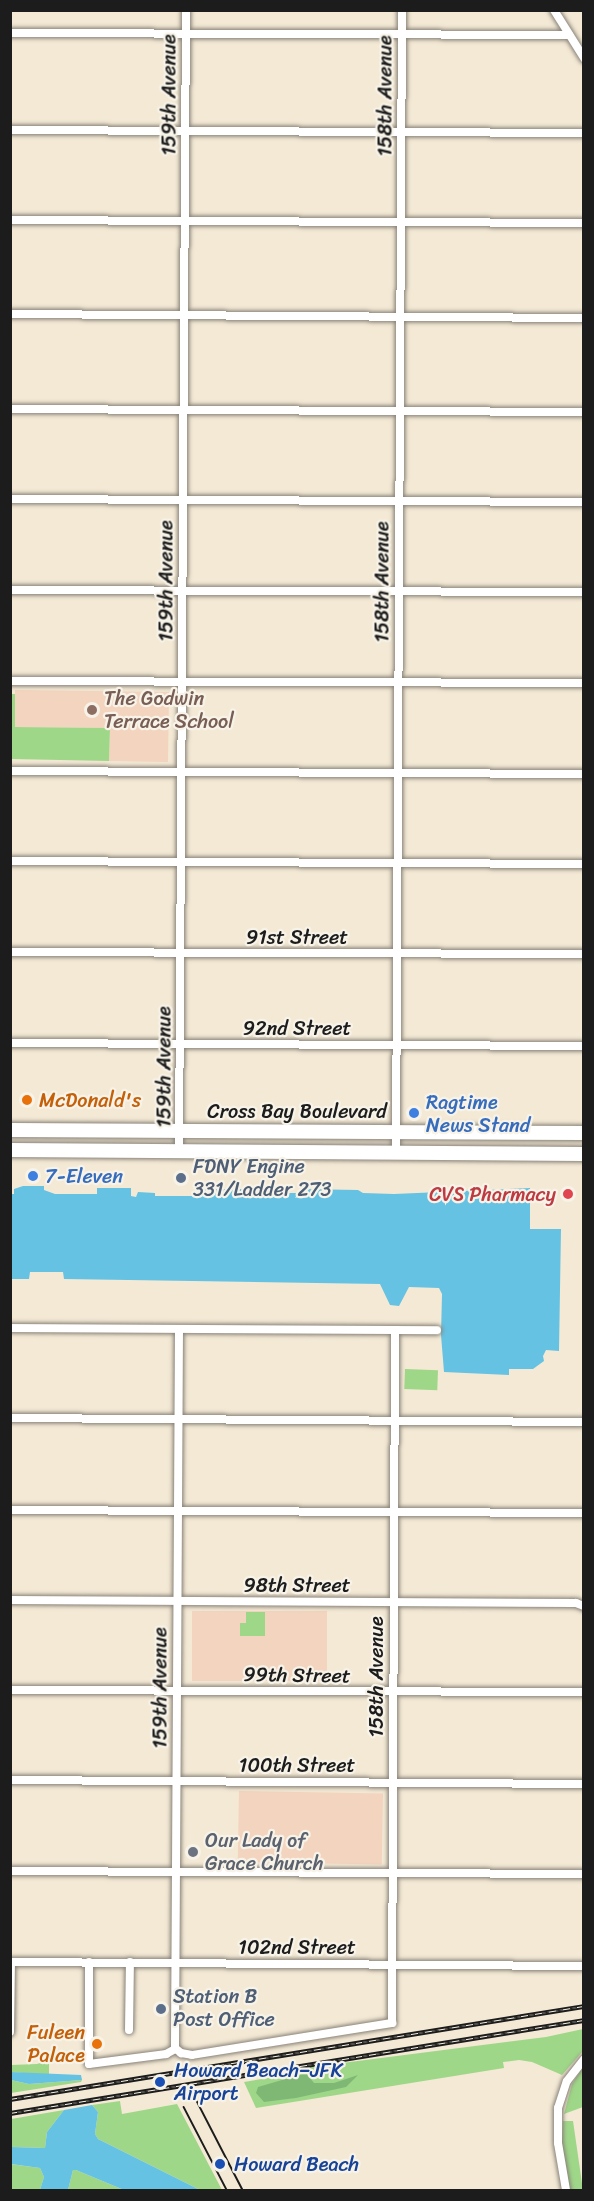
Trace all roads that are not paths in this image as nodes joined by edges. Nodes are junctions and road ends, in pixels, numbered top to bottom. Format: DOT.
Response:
graph roads {
  1 [pos="186,10"];
  2 [pos="402,10"];
  3 [pos="554,10"];
  4 [pos="10,33"];
  5 [pos="186,33"];
  6 [pos="402,35"];
  7 [pos="569,35"];
  8 [pos="584,58"];
  9 [pos="10,130"];
  10 [pos="185,131"];
  11 [pos="401,132"];
  12 [pos="584,133"];
  13 [pos="10,220"];
  14 [pos="185,222"];
  15 [pos="401,222"];
  16 [pos="584,223"];
  17 [pos="10,315"];
  18 [pos="184,315"];
  19 [pos="400,317"];
  20 [pos="584,318"];
  21 [pos="10,409"];
  22 [pos="184,409"];
  23 [pos="400,410"];
  24 [pos="584,412"];
  25 [pos="10,499"];
  26 [pos="183,500"];
  27 [pos="400,502"];
  28 [pos="584,502"];
  29 [pos="10,590"];
  30 [pos="183,590"];
  31 [pos="399,591"];
  32 [pos="584,592"];
  33 [pos="10,681"];
  34 [pos="182,681"];
  35 [pos="398,682"];
  36 [pos="584,683"];
  37 [pos="10,771"];
  38 [pos="182,771"];
  39 [pos="398,773"];
  40 [pos="584,774"];
  41 [pos="10,861"];
  42 [pos="181,862"];
  43 [pos="397,864"];
  44 [pos="584,864"];
  45 [pos="10,952"];
  46 [pos="181,953"];
  47 [pos="397,954"];
  48 [pos="584,954"];
  49 [pos="10,1042"];
  50 [pos="180,1044"];
  51 [pos="396,1044"];
  52 [pos="584,1046"];
  53 [pos="10,1130"];
  54 [pos="180,1131"];
  55 [pos="396,1131"];
  56 [pos="584,1134"];
  57 [pos="10,1150"];
  58 [pos="179,1152"];
  59 [pos="584,1154"];
  60 [pos="396,1155"];
  61 [pos="10,1328"];
  62 [pos="179,1329"];
  63 [pos="395,1330"];
  64 [pos="437,1330"];
  65 [pos="10,1418"];
  66 [pos="178,1419"];
  67 [pos="394,1420"];
  68 [pos="584,1422"];
  69 [pos="10,1510"];
  70 [pos="178,1510"];
  71 [pos="393,1511"];
  72 [pos="584,1513"];
  73 [pos="10,1600"];
  74 [pos="177,1601"];
  75 [pos="393,1602"];
  76 [pos="584,1606"];
  77 [pos="10,1690"];
  78 [pos="177,1691"];
  79 [pos="584,1692"];
  80 [pos="393,1693"];
  81 [pos="10,1780"];
  82 [pos="176,1781"];
  83 [pos="392,1782"];
  84 [pos="584,1784"];
  85 [pos="10,1870"];
  86 [pos="176,1872"];
  87 [pos="392,1873"];
  88 [pos="584,1874"];
  89 [pos="11,1962"];
  90 [pos="89,1962"];
  91 [pos="130,1962"];
  92 [pos="175,1963"];
  93 [pos="392,1964"];
  94 [pos="584,1966"];
  95 [pos="129,2030"];
  96 [pos="10,2032"];
  97 [pos="175,2048"];
  98 [pos="584,2059"];
  99 [pos="566,2190"];
  1 -- 5 [label="street, 159th Avenue"];
  2 -- 6 [label="street, 158th Avenue"];
  3 -- 7 [label="street"];
  4 -- 5 [label="street"];
  5 -- 6 [label="street"];
  5 -- 10 [label="street, 159th Avenue"];
  6 -- 7 [label="street"];
  6 -- 11 [label="street, 158th Avenue"];
  7 -- 8 [label="street"];
  9 -- 10 [label="street"];
  10 -- 11 [label="street"];
  10 -- 14 [label="street, 159th Avenue"];
  11 -- 12 [label="street"];
  11 -- 15 [label="street, 158th Avenue"];
  13 -- 14 [label="street"];
  14 -- 15 [label="street"];
  14 -- 18 [label="street, 159th Avenue"];
  15 -- 16 [label="street"];
  15 -- 19 [label="street, 158th Avenue"];
  17 -- 18 [label="street"];
  18 -- 19 [label="street"];
  18 -- 22 [label="street, 159th Avenue"];
  19 -- 20 [label="street"];
  19 -- 23 [label="street, 158th Avenue"];
  21 -- 22 [label="street"];
  22 -- 23 [label="street"];
  22 -- 26 [label="street, 159th Avenue"];
  23 -- 24 [label="street"];
  23 -- 27 [label="street, 158th Avenue"];
  25 -- 26 [label="street"];
  26 -- 27 [label="street"];
  26 -- 30 [label="street, 159th Avenue"];
  27 -- 28 [label="street"];
  27 -- 31 [label="street, 158th Avenue"];
  29 -- 30 [label="street"];
  30 -- 31 [label="street"];
  30 -- 34 [label="street, 159th Avenue"];
  31 -- 32 [label="street"];
  31 -- 35 [label="street, 158th Avenue"];
  33 -- 34 [label="street"];
  34 -- 35 [label="street"];
  34 -- 38 [label="street, 159th Avenue"];
  35 -- 36 [label="street"];
  35 -- 39 [label="street, 158th Avenue"];
  37 -- 38 [label="street"];
  38 -- 39 [label="street"];
  38 -- 42 [label="street, 159th Avenue"];
  39 -- 40 [label="street"];
  39 -- 43 [label="street, 158th Avenue"];
  41 -- 42 [label="street"];
  42 -- 43 [label="street"];
  42 -- 46 [label="street, 159th Avenue"];
  43 -- 44 [label="street"];
  43 -- 47 [label="street, 158th Avenue"];
  45 -- 46 [label="street, 91st Street"];
  46 -- 47 [label="street, 91st Street"];
  46 -- 50 [label="street, 159th Avenue"];
  47 -- 48 [label="street, 91st Street"];
  47 -- 51 [label="street, 158th Avenue"];
  49 -- 50 [label="street, 92nd Street"];
  50 -- 51 [label="street, 92nd Street"];
  50 -- 54 [label="street, 159th Avenue"];
  51 -- 52 [label="street, 92nd Street"];
  51 -- 55 [label="street, 158th Avenue"];
  53 -- 54 [label="main road, Cross Bay Boulevard"];
  54 -- 55 [label="main road, Cross Bay Boulevard"];
  54 -- 58 [label="street, 159th Avenue"];
  55 -- 56 [label="main road, Cross Bay Boulevard"];
  55 -- 60 [label="street, 158th Avenue"];
  57 -- 58 [label="main road"];
  58 -- 60 [label="main road"];
  59 -- 60 [label="main road"];
  61 -- 62 [label="street"];
  62 -- 63 [label="street"];
  62 -- 66 [label="street, 159th Avenue"];
  63 -- 64 [label="street"];
  63 -- 67 [label="street, 158th Avenue"];
  65 -- 66 [label="street"];
  66 -- 67 [label="street"];
  66 -- 70 [label="street, 159th Avenue"];
  67 -- 68 [label="street"];
  67 -- 71 [label="street, 158th Avenue"];
  69 -- 70 [label="street"];
  70 -- 71 [label="street"];
  70 -- 74 [label="street, 159th Avenue"];
  71 -- 72 [label="street"];
  71 -- 75 [label="street, 158th Avenue"];
  73 -- 74 [label="street, 98th Street"];
  74 -- 75 [label="street, 98th Street"];
  74 -- 78 [label="street, 159th Avenue"];
  75 -- 76 [label="street, 98th Street"];
  75 -- 80 [label="street, 158th Avenue"];
  77 -- 78 [label="street, 99th Street"];
  78 -- 80 [label="street, 99th Street"];
  78 -- 82 [label="street, 159th Avenue"];
  79 -- 80 [label="street, 99th Street"];
  80 -- 83 [label="street, 158th Avenue"];
  81 -- 82 [label="street, 100th Street"];
  82 -- 83 [label="street, 100th Street"];
  82 -- 86 [label="street, 159th Avenue"];
  83 -- 84 [label="street, 100th Street"];
  83 -- 87 [label="street, 158th Avenue"];
  85 -- 86 [label="street"];
  86 -- 87 [label="street"];
  86 -- 92 [label="street, 159th Avenue"];
  87 -- 88 [label="street"];
  87 -- 93 [label="street, 158th Avenue"];
  89 -- 90 [label="street, 102nd Street"];
  89 -- 96 [label="street"];
  90 -- 91 [label="street, 102nd Street"];
  90 -- 97 [label="street"];
  91 -- 92 [label="street, 102nd Street"];
  91 -- 95 [label="street"];
  92 -- 93 [label="street, 102nd Street"];
  92 -- 97 [label="street, 159th Avenue"];
  93 -- 94 [label="street, 102nd Street"];
  93 -- 97 [label="street, 158th Avenue"];
  98 -- 99 [label="street"];
}
